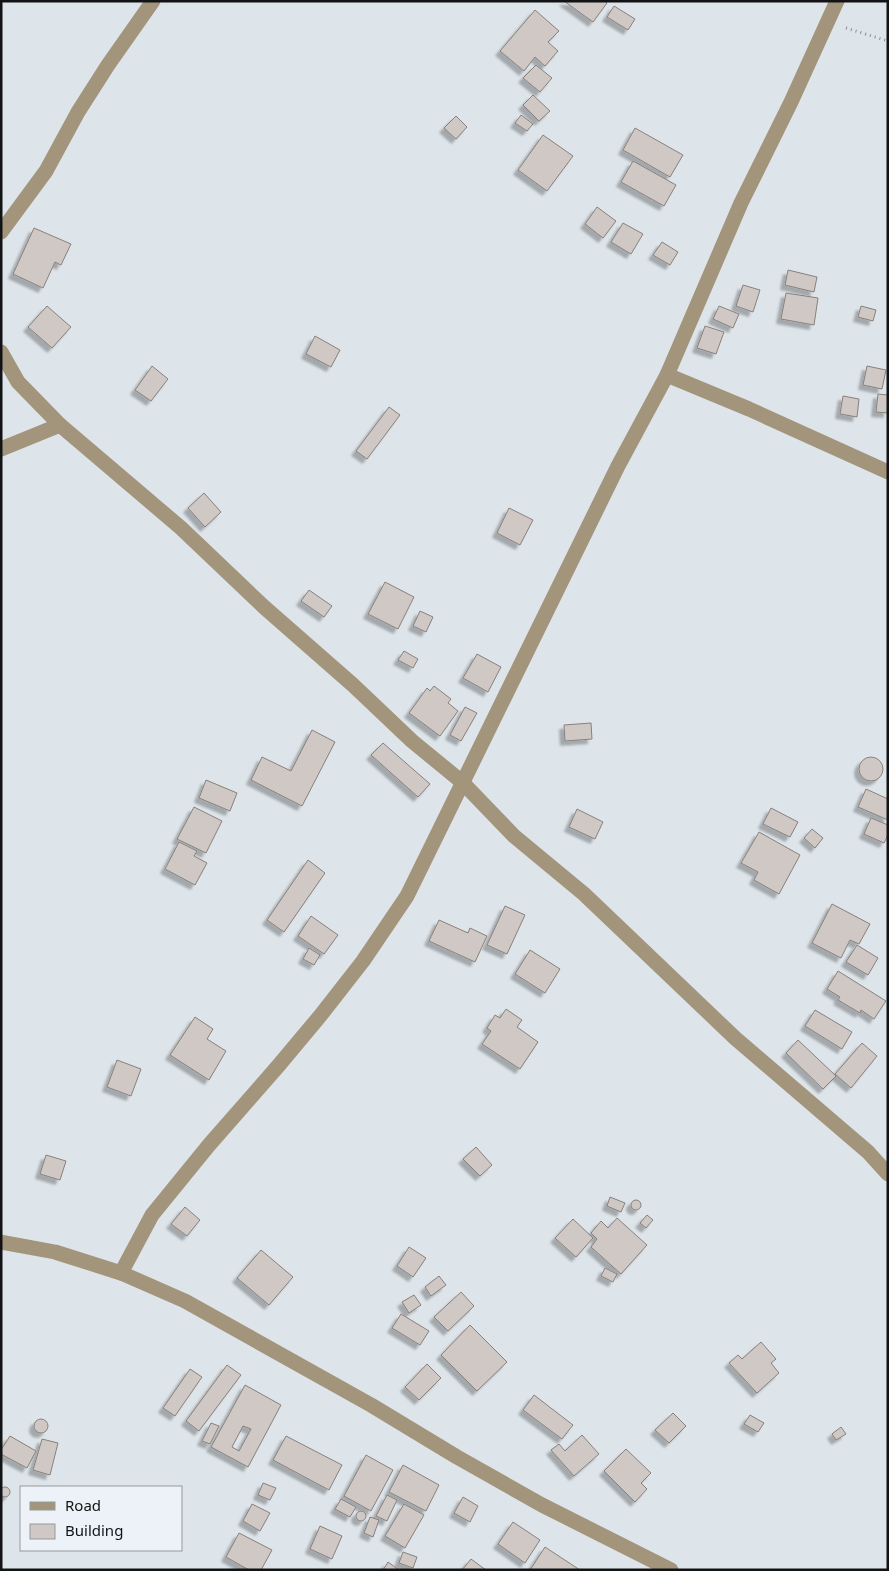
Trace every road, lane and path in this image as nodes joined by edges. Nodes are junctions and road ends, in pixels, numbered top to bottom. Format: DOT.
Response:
graph roads {
  1 [pos="153,1"];
  2 [pos="837,1"];
  3 [pos="827,21"];
  4 [pos="888,41"];
  5 [pos="1,232"];
  6 [pos="1,352"];
  7 [pos="667,375"];
  8 [pos="60,425"];
  9 [pos="1,449"];
  10 [pos="888,472"];
  11 [pos="462,782"];
  12 [pos="888,1174"];
  13 [pos="1,1242"];
  14 [pos="120,1273"];
  15 [pos="653,1566"];
  16 [pos="671,1570"];
  1 -- 5 [label="street"];
  2 -- 3 [label="street"];
  3 -- 4 [label="path"];
  3 -- 7 [label="street"];
  6 -- 8 [label="street"];
  7 -- 10 [label="street"];
  7 -- 11 [label="street"];
  8 -- 9 [label="street"];
  8 -- 11 [label="street"];
  11 -- 12 [label="street"];
  11 -- 14 [label="street"];
  13 -- 14 [label="street"];
  14 -- 15 [label="street"];
  15 -- 16 [label="street"];
}
